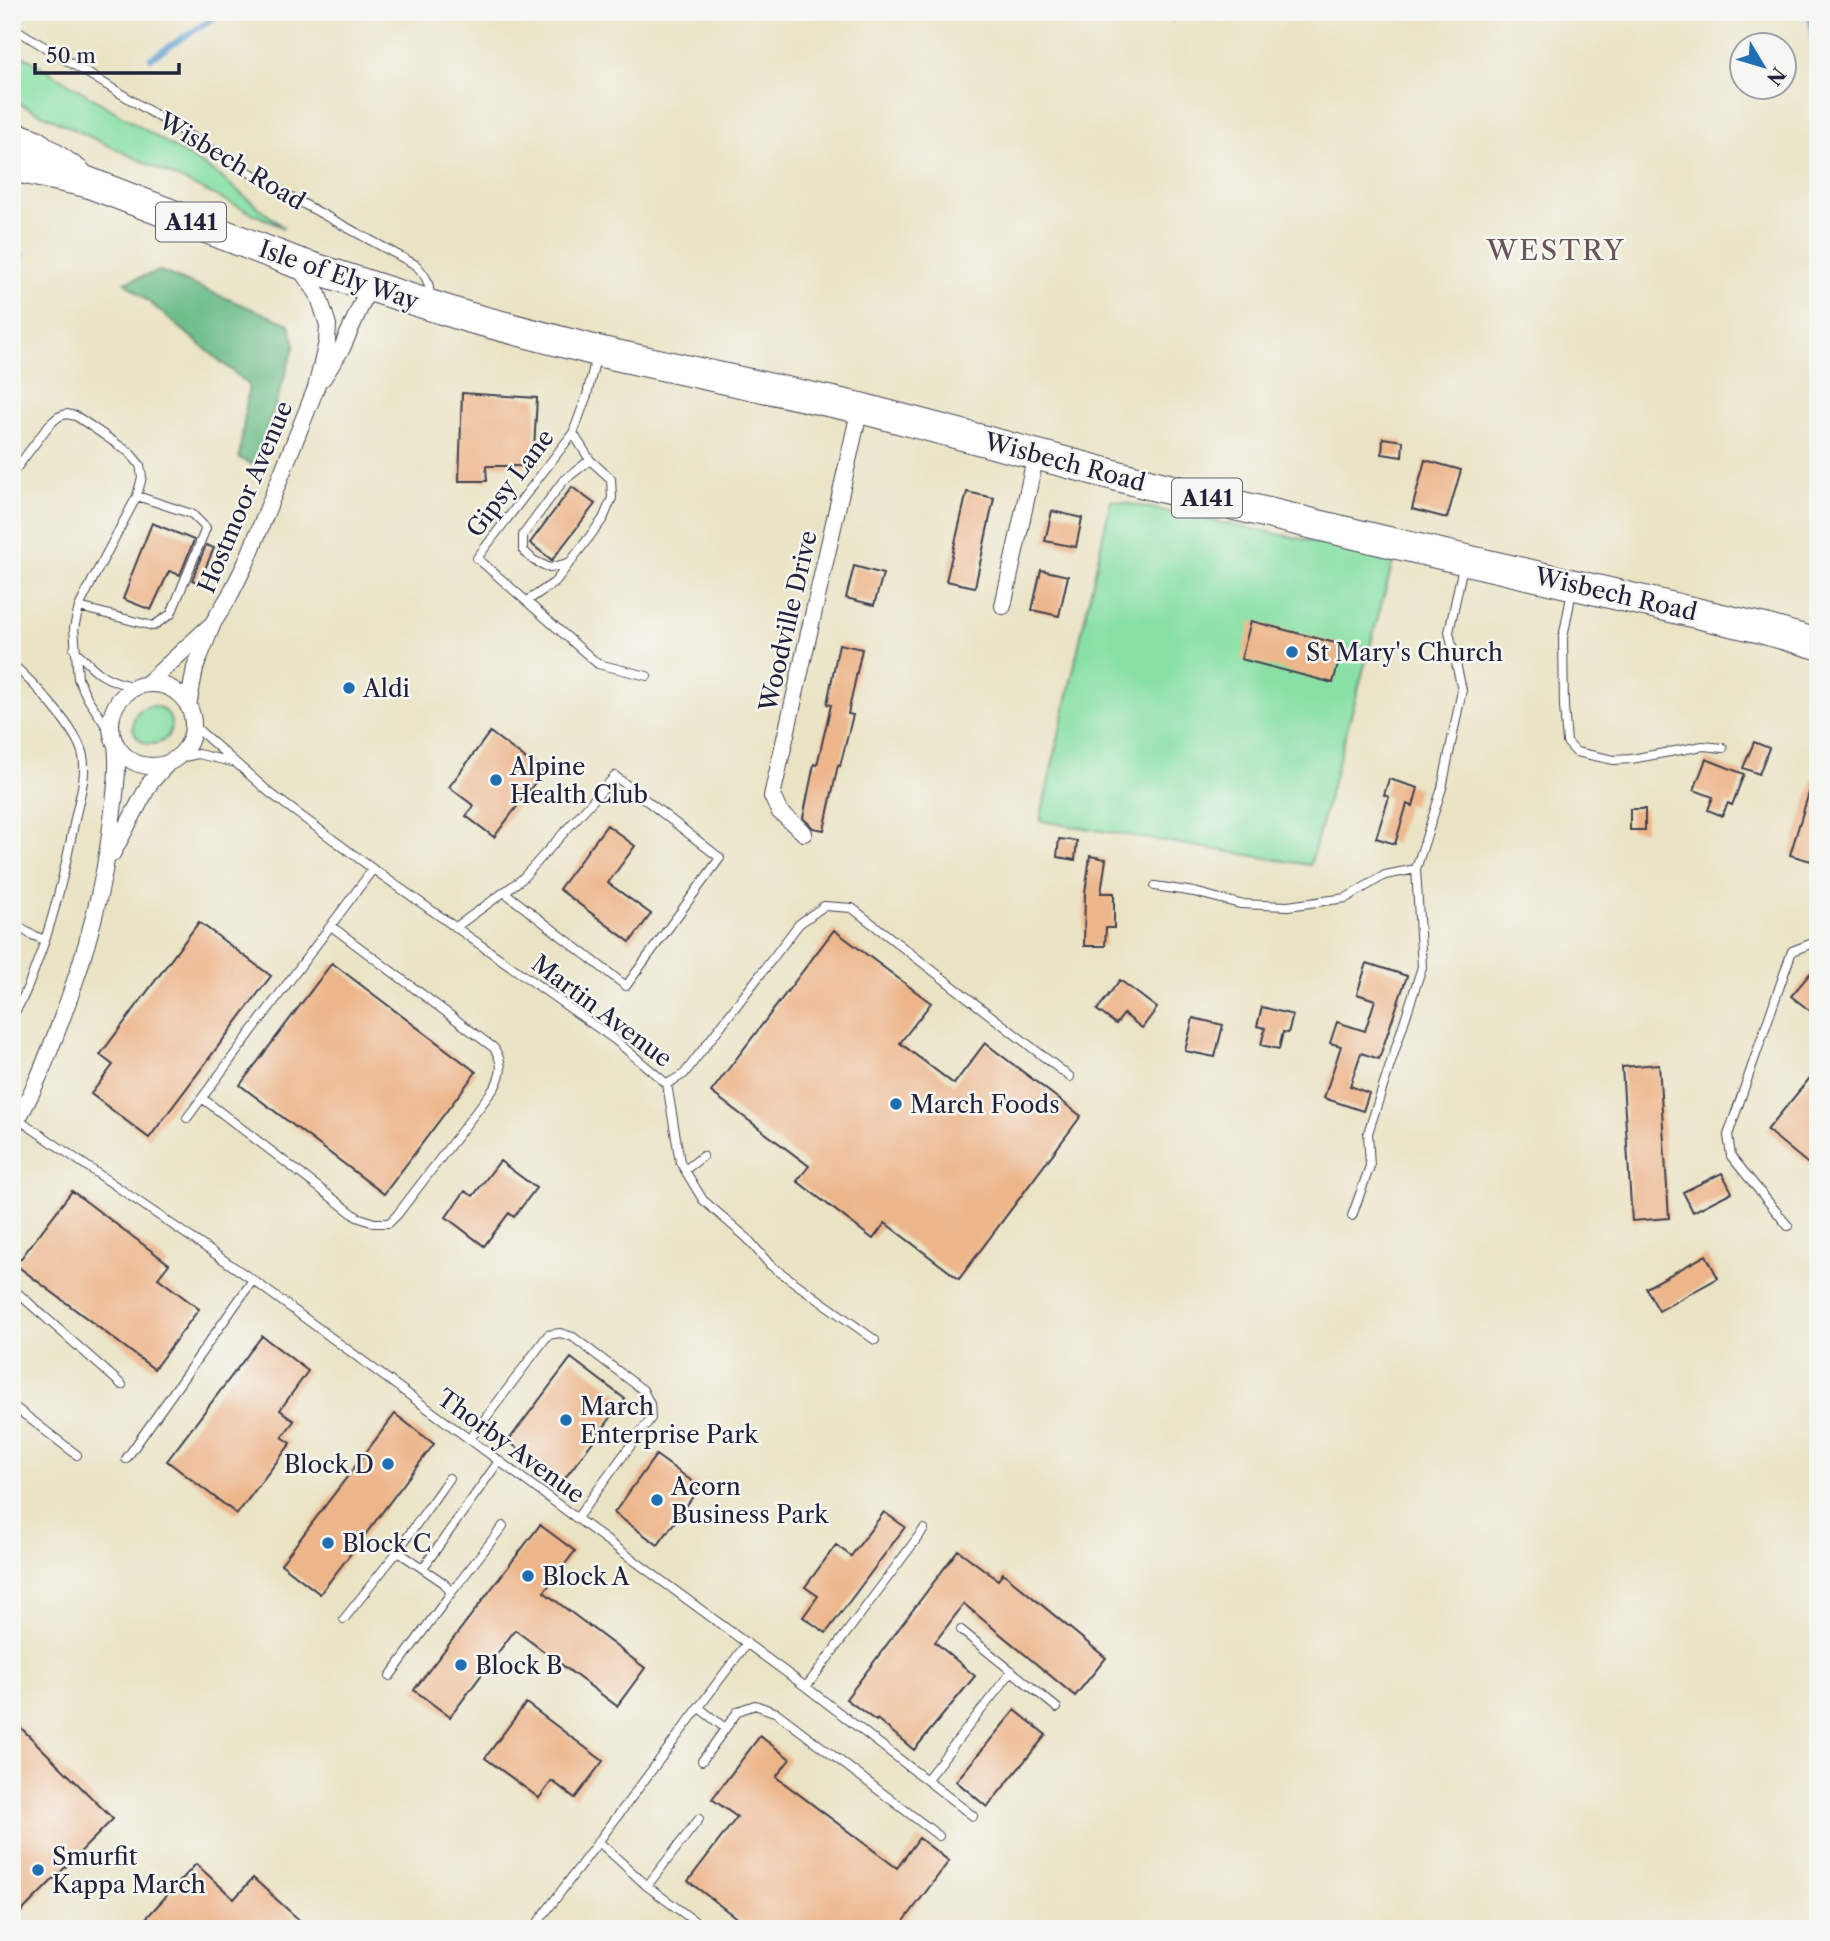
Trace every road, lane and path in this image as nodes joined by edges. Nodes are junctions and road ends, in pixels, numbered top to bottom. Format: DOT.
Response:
graph roads {
  1 [pos="12,27"];
  2 [pos="12,136"];
  3 [pos="12,166"];
  4 [pos="87,182"];
  5 [pos="295,262"];
  6 [pos="369,287"];
  7 [pos="429,305"];
  8 [pos="597,351"];
  9 [pos="316,388"];
  10 [pos="860,408"];
  11 [pos="573,433"];
  12 [pos="1036,454"];
  13 [pos="590,460"];
  14 [pos="12,474"];
  15 [pos="137,496"];
  16 [pos="1465,559"];
  17 [pos="571,562"];
  18 [pos="1574,585"];
  19 [pos="527,601"];
  20 [pos="1003,606"];
  21 [pos="79,607"];
  22 [pos="213,623"];
  23 [pos="1818,644"];
  24 [pos="74,649"];
  25 [pos="12,664"];
  26 [pos="647,676"];
  27 [pos="142,686"];
  28 [pos="188,706"];
  29 [pos="193,725"];
  30 [pos="114,740"];
  31 [pos="1723,748"];
  32 [pos="171,761"];
  33 [pos="235,762"];
  34 [pos="804,833"];
  35 [pos="107,863"];
  36 [pos="373,869"];
  37 [pos="1416,869"];
  38 [pos="1155,886"];
  39 [pos="504,892"];
  40 [pos="12,923"];
  41 [pos="331,926"];
  42 [pos="456,927"];
  43 [pos="45,940"];
  44 [pos="1818,941"];
  45 [pos="12,1016"];
  46 [pos="1070,1077"];
  47 [pos="667,1084"];
  48 [pos="202,1098"];
  49 [pos="187,1118"];
  50 [pos="15,1124"];
  51 [pos="703,1156"];
  52 [pos="685,1170"];
  53 [pos="1352,1216"];
  54 [pos="1788,1226"];
  55 [pos="253,1280"];
  56 [pos="12,1288"];
  57 [pos="876,1340"];
  58 [pos="122,1385"];
  59 [pos="12,1405"];
  60 [pos="470,1439"];
  61 [pos="77,1455"];
  62 [pos="126,1459"];
  63 [pos="499,1461"];
  64 [pos="449,1478"];
  65 [pos="577,1518"];
  66 [pos="503,1526"];
  67 [pos="924,1529"];
  68 [pos="394,1556"];
  69 [pos="423,1569"];
  70 [pos="450,1593"];
  71 [pos="344,1619"];
  72 [pos="961,1630"];
  73 [pos="747,1643"];
  74 [pos="1012,1671"];
  75 [pos="390,1676"];
  76 [pos="806,1687"];
  77 [pos="698,1707"];
  78 [pos="1057,1708"];
  79 [pos="725,1728"];
  80 [pos="702,1761"];
  81 [pos="927,1779"];
  82 [pos="973,1816"];
  83 [pos="699,1819"];
  84 [pos="939,1836"];
  85 [pos="598,1841"];
  86 [pos="648,1886"];
  87 [pos="537,1927"];
  88 [pos="705,1929"];
  1 -- 7 [label="lane, Wisbech Road"];
  2 -- 4 [label="highway, Isle of Ely Way / A141"];
  3 -- 4 [label="highway, Isle of Ely Way / A141"];
  4 -- 5 [label="highway, Isle of Ely Way / A141"];
  5 -- 6 [label="highway, Isle of Ely Way / A141"];
  5 -- 9 [label="street, Hostmoor Avenue"];
  6 -- 7 [label="highway, Isle of Ely Way / A141"];
  6 -- 9 [label="street, Hostmoor Avenue"];
  7 -- 8 [label="highway, Isle of Ely Way / A141"];
  8 -- 10 [label="highway, Wisbech Road / A141"];
  8 -- 11 [label="lane, Gipsy Lane"];
  9 -- 22 [label="street, Hostmoor Avenue"];
  10 -- 12 [label="highway, Wisbech Road / A141"];
  10 -- 34 [label="street, Woodville Drive"];
  11 -- 13 [label="lane"];
  11 -- 19 [label="lane, Gipsy Lane"];
  12 -- 16 [label="highway, Wisbech Road / A141"];
  12 -- 20 [label="street"];
  13 -- 17 [label="lane"];
  13 -- 17 [label="lane"];
  14 -- 15 [label="lane"];
  15 -- 21 [label="lane"];
  15 -- 21 [label="lane"];
  16 -- 18 [label="highway, Wisbech Road / A141"];
  16 -- 37 [label="lane"];
  17 -- 19 [label="lane"];
  18 -- 23 [label="highway, Wisbech Road / A141"];
  18 -- 31 [label="lane"];
  19 -- 26 [label="lane, Gipsy Lane"];
  21 -- 24 [label="lane"];
  22 -- 27 [label="street, Hostmoor Avenue"];
  22 -- 28 [label="street, Hostmoor Avenue"];
  24 -- 27 [label="lane"];
  24 -- 30 [label="lane"];
  25 -- 43 [label="lane"];
  27 -- 28 [label="street"];
  27 -- 30 [label="street"];
  28 -- 29 [label="street"];
  29 -- 32 [label="street"];
  29 -- 33 [label="lane, Martin Avenue"];
  30 -- 32 [label="street"];
  30 -- 35 [label="street"];
  32 -- 33 [label="lane, Martin Avenue"];
  32 -- 35 [label="street"];
  33 -- 36 [label="lane, Martin Avenue"];
  35 -- 50 [label="street"];
  36 -- 41 [label="lane"];
  36 -- 42 [label="lane, Martin Avenue"];
  37 -- 38 [label="lane"];
  37 -- 53 [label="lane"];
  39 -- 39 [label="lane"];
  39 -- 42 [label="lane"];
  40 -- 43 [label="lane"];
  41 -- 48 [label="lane"];
  41 -- 48 [label="lane"];
  42 -- 47 [label="lane, Martin Avenue"];
  43 -- 45 [label="lane"];
  44 -- 54 [label="lane"];
  46 -- 47 [label="lane"];
  47 -- 52 [label="lane, Martin Avenue"];
  48 -- 49 [label="lane"];
  50 -- 55 [label="lane, Thorby Avenue"];
  51 -- 52 [label="lane"];
  52 -- 57 [label="lane, Martin Avenue"];
  55 -- 60 [label="lane, Thorby Avenue"];
  55 -- 62 [label="lane"];
  56 -- 58 [label="lane"];
  59 -- 61 [label="lane"];
  60 -- 63 [label="lane, Thorby Avenue"];
  60 -- 65 [label="lane"];
  63 -- 65 [label="lane, Thorby Avenue"];
  63 -- 69 [label="lane"];
  64 -- 68 [label="lane"];
  65 -- 73 [label="lane, Thorby Avenue"];
  66 -- 70 [label="lane"];
  67 -- 76 [label="lane"];
  68 -- 69 [label="lane"];
  68 -- 71 [label="lane"];
  69 -- 70 [label="lane"];
  70 -- 75 [label="lane"];
  72 -- 74 [label="lane"];
  73 -- 76 [label="lane, Thorby Avenue"];
  73 -- 77 [label="lane"];
  74 -- 78 [label="lane"];
  74 -- 81 [label="lane"];
  76 -- 81 [label="lane, Thorby Avenue"];
  77 -- 79 [label="lane"];
  77 -- 85 [label="lane"];
  79 -- 80 [label="lane"];
  79 -- 84 [label="lane"];
  81 -- 82 [label="lane, Thorby Avenue"];
  83 -- 86 [label="lane"];
  85 -- 86 [label="lane"];
  85 -- 87 [label="lane"];
  86 -- 88 [label="lane"];
}
